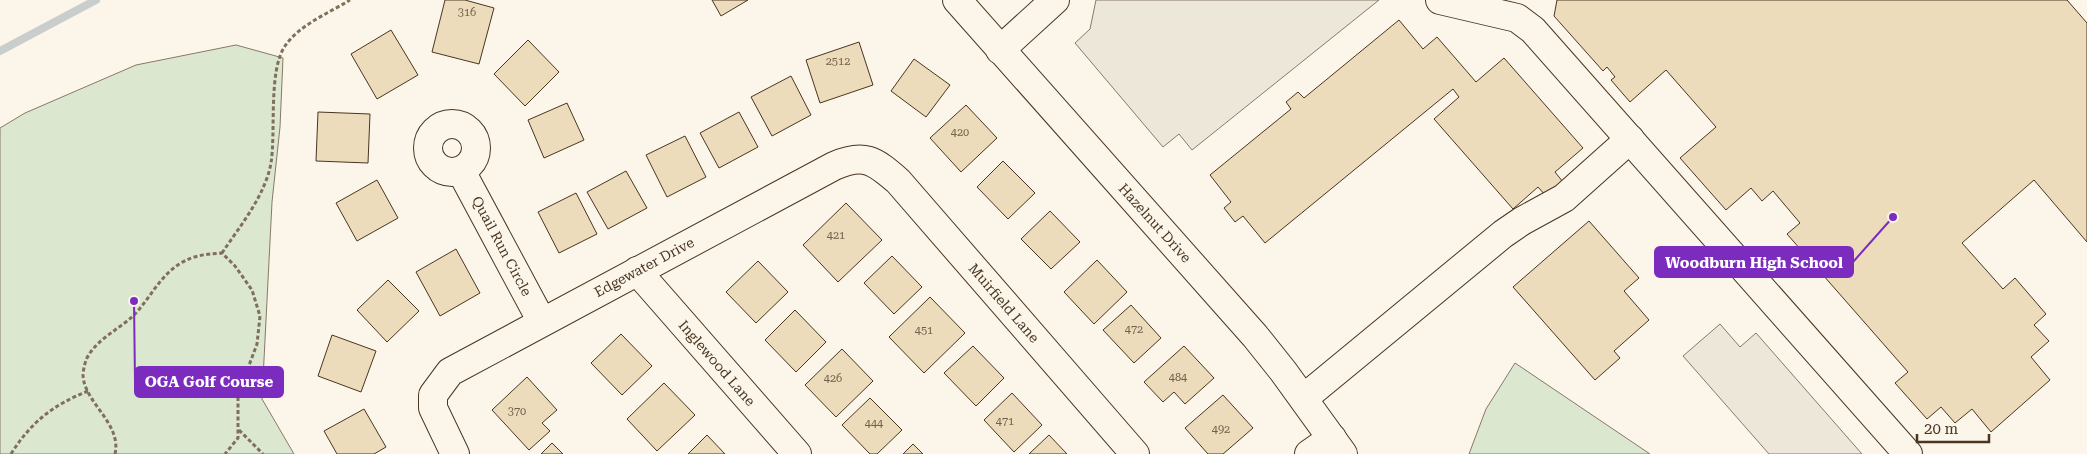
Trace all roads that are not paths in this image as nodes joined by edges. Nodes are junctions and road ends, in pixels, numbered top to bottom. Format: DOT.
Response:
graph roads {
  1 [pos="957,0"];
  2 [pos="1054,0"];
  3 [pos="1440,0"];
  4 [pos="1000,50"];
  5 [pos="1630,139"];
  6 [pos="867,159"];
  7 [pos="461,171"];
  8 [pos="637,271"];
  9 [pos="542,322"];
  10 [pos="1304,398"];
  11 [pos="1338,446"];
  12 [pos="455,454"];
  13 [pos="797,454"];
  14 [pos="1135,454"];
  15 [pos="1309,454"];
  16 [pos="1908,454"];
  1 -- 4 [label="street, Hazelnut Drive"];
  2 -- 4 [label="street"];
  3 -- 5 [label="street"];
  4 -- 10 [label="street, Hazelnut Drive"];
  5 -- 10 [label="street"];
  5 -- 16 [label="street"];
  6 -- 8 [label="street, Edgewater Drive"];
  6 -- 14 [label="street, Muirfield Lane"];
  7 -- 9 [label="street, Quail Run Circle"];
  8 -- 9 [label="street, Edgewater Drive"];
  8 -- 13 [label="street, Inglewood Lane"];
  9 -- 12 [label="street, Edgewater Drive"];
  10 -- 11 [label="street, Hazelnut Drive"];
  11 -- 15 [label="street"];
}
